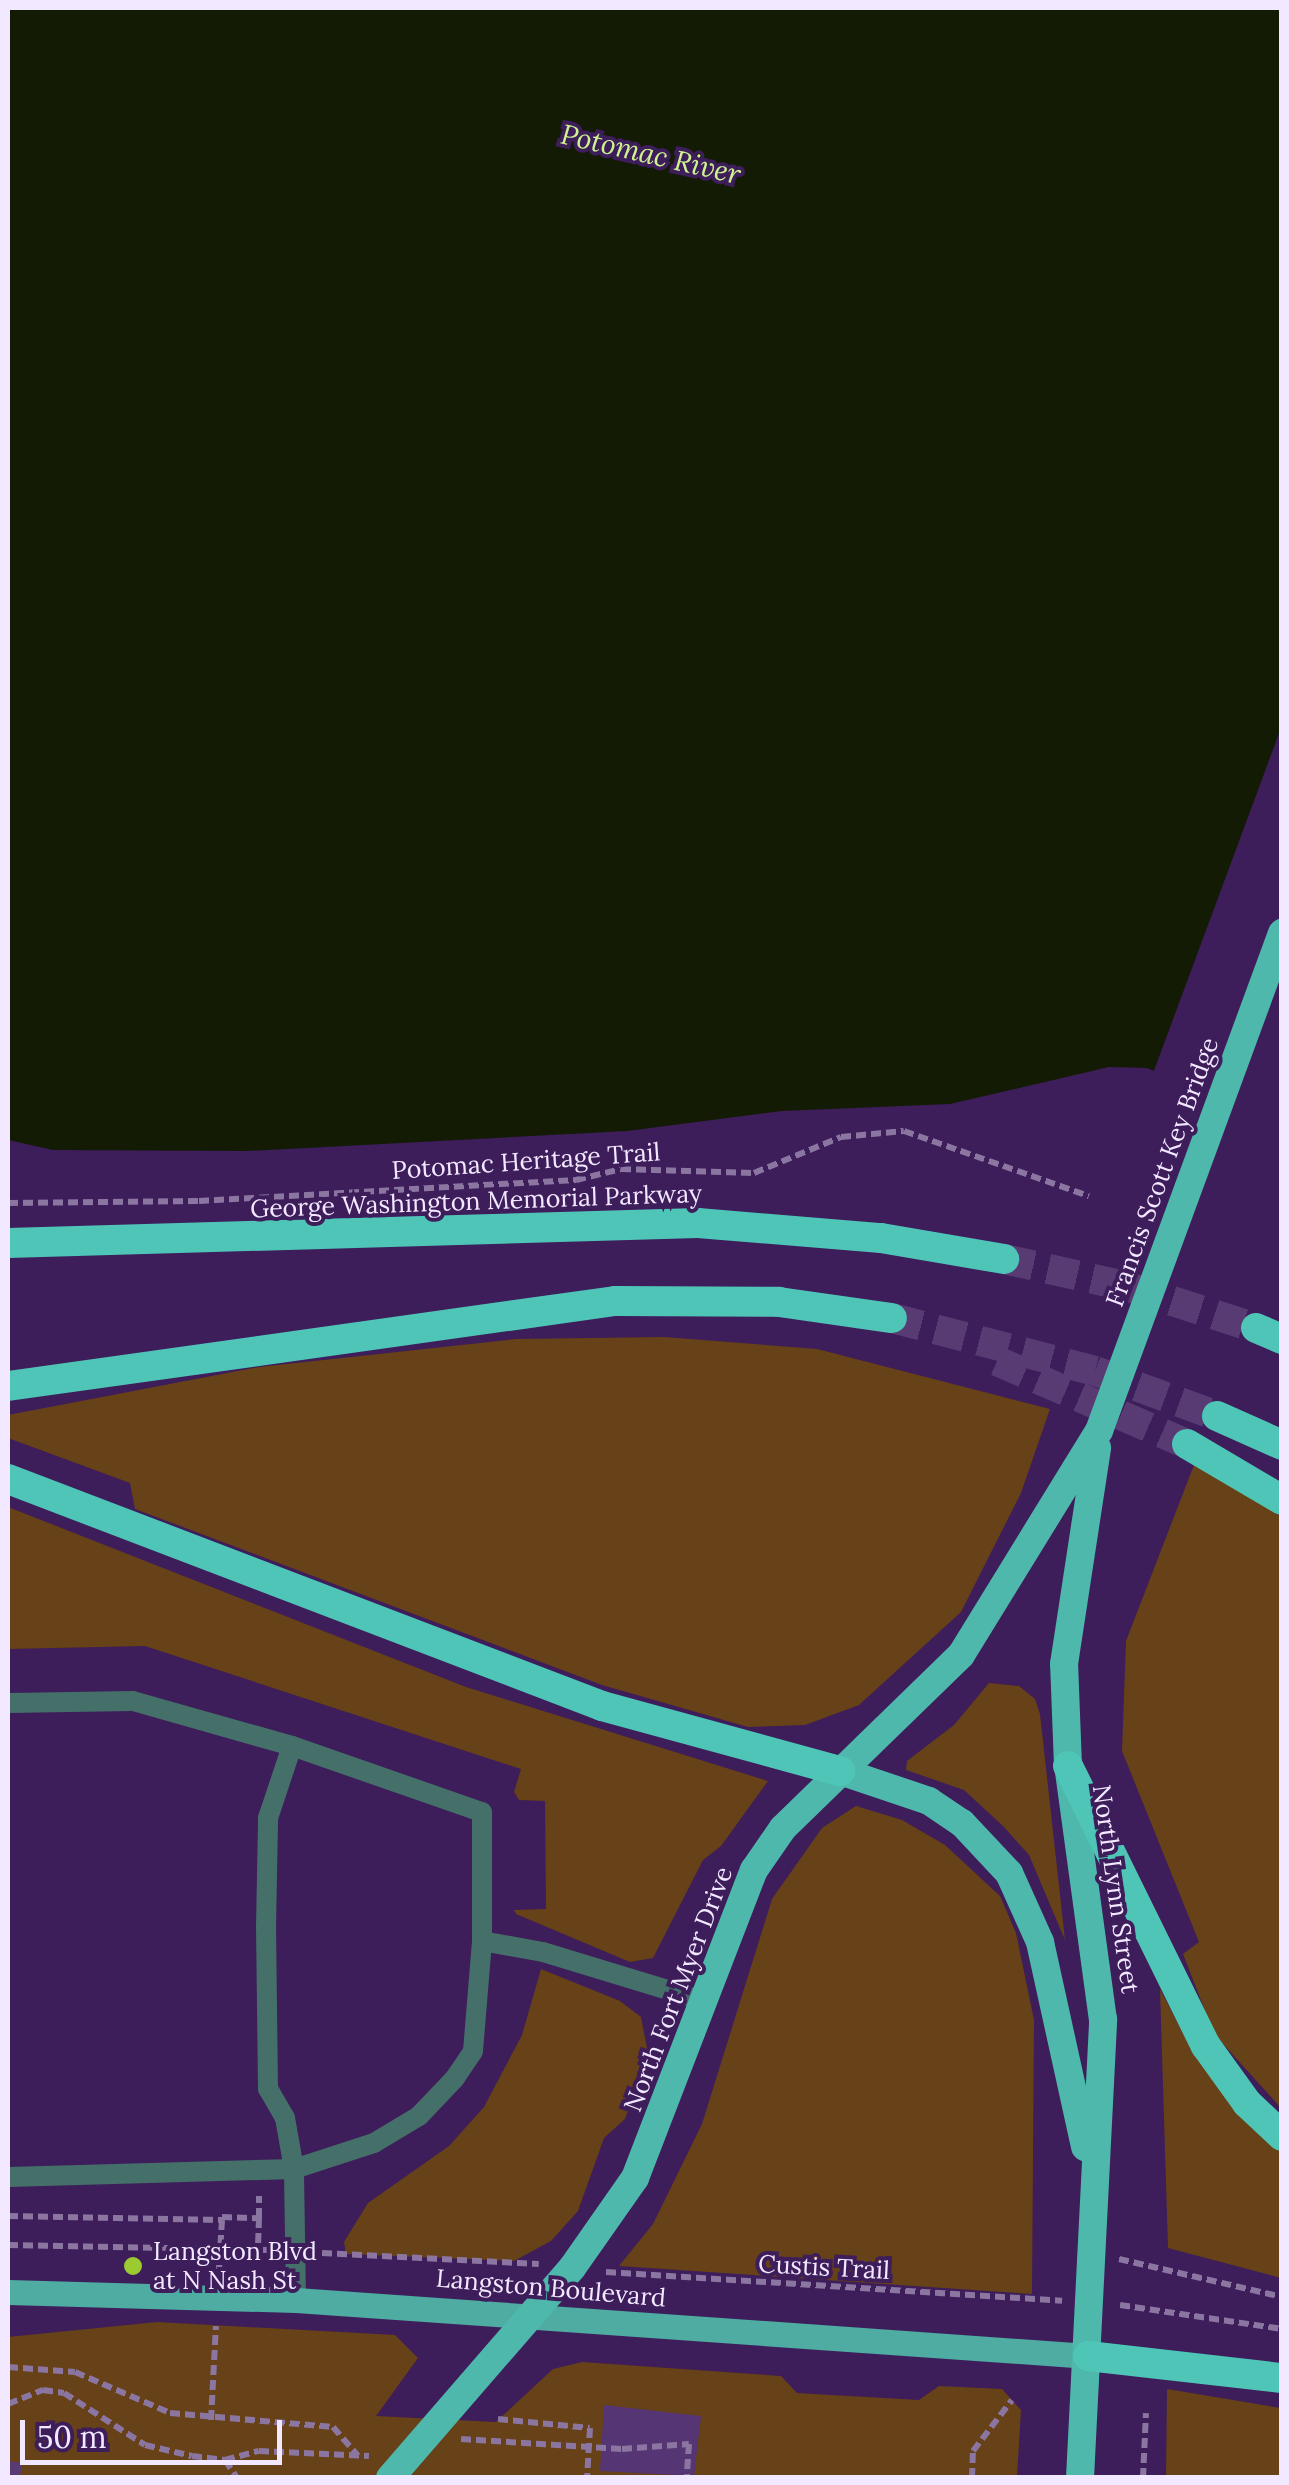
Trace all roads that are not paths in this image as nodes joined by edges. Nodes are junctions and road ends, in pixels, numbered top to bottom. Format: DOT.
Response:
graph roads {
  1 [pos="1282,933"];
  2 [pos="8,1243"];
  3 [pos="1004,1259"];
  4 [pos="892,1318"];
  5 [pos="8,1386"];
  6 [pos="1217,1416"];
  7 [pos="1100,1431"];
  8 [pos="1187,1444"];
  9 [pos="1282,1445"];
  10 [pos="8,1479"];
  11 [pos="1282,1500"];
  12 [pos="8,1703"];
  13 [pos="292,1746"];
  14 [pos="1068,1766"];
  15 [pos="840,1771"];
  16 [pos="482,1941"];
  17 [pos="701,2000"];
  18 [pos="1282,2136"];
  19 [pos="294,2169"];
  20 [pos="8,2177"];
  21 [pos="1095,2189"];
  22 [pos="8,2292"];
  23 [pos="296,2300"];
  24 [pos="531,2316"];
  25 [pos="1088,2356"];
  26 [pos="1282,2378"];
  27 [pos="379,2472"];
  28 [pos="1080,2478"];
  1 -- 7 [label="highway, Francis Scott Key Bridge"];
  2 -- 3 [label="highway, George Washington Memorial Parkway"];
  4 -- 5 [label="highway"];
  6 -- 9 [label="highway"];
  7 -- 14 [label="highway, North Lynn Street"];
  7 -- 15 [label="highway, North Fort Myer Drive"];
  8 -- 11 [label="highway"];
  10 -- 15 [label="highway"];
  12 -- 13 [label="lane"];
  13 -- 16 [label="lane"];
  13 -- 19 [label="lane"];
  14 -- 18 [label="highway"];
  14 -- 21 [label="highway, North Lynn Street"];
  15 -- 17 [label="highway, North Fort Myer Drive"];
  15 -- 21 [label="highway"];
  16 -- 17 [label="lane"];
  16 -- 19 [label="lane"];
  17 -- 24 [label="highway, North Fort Myer Drive"];
  19 -- 20 [label="lane"];
  19 -- 23 [label="lane"];
  21 -- 25 [label="highway, North Lynn Street"];
  22 -- 23 [label="main road, Langston Boulevard"];
  23 -- 24 [label="main road, Langston Boulevard"];
  24 -- 25 [label="main road, Langston Boulevard"];
  24 -- 27 [label="highway, North Fort Myer Drive"];
  25 -- 26 [label="highway"];
  25 -- 28 [label="highway, North Lynn Street"];
}
